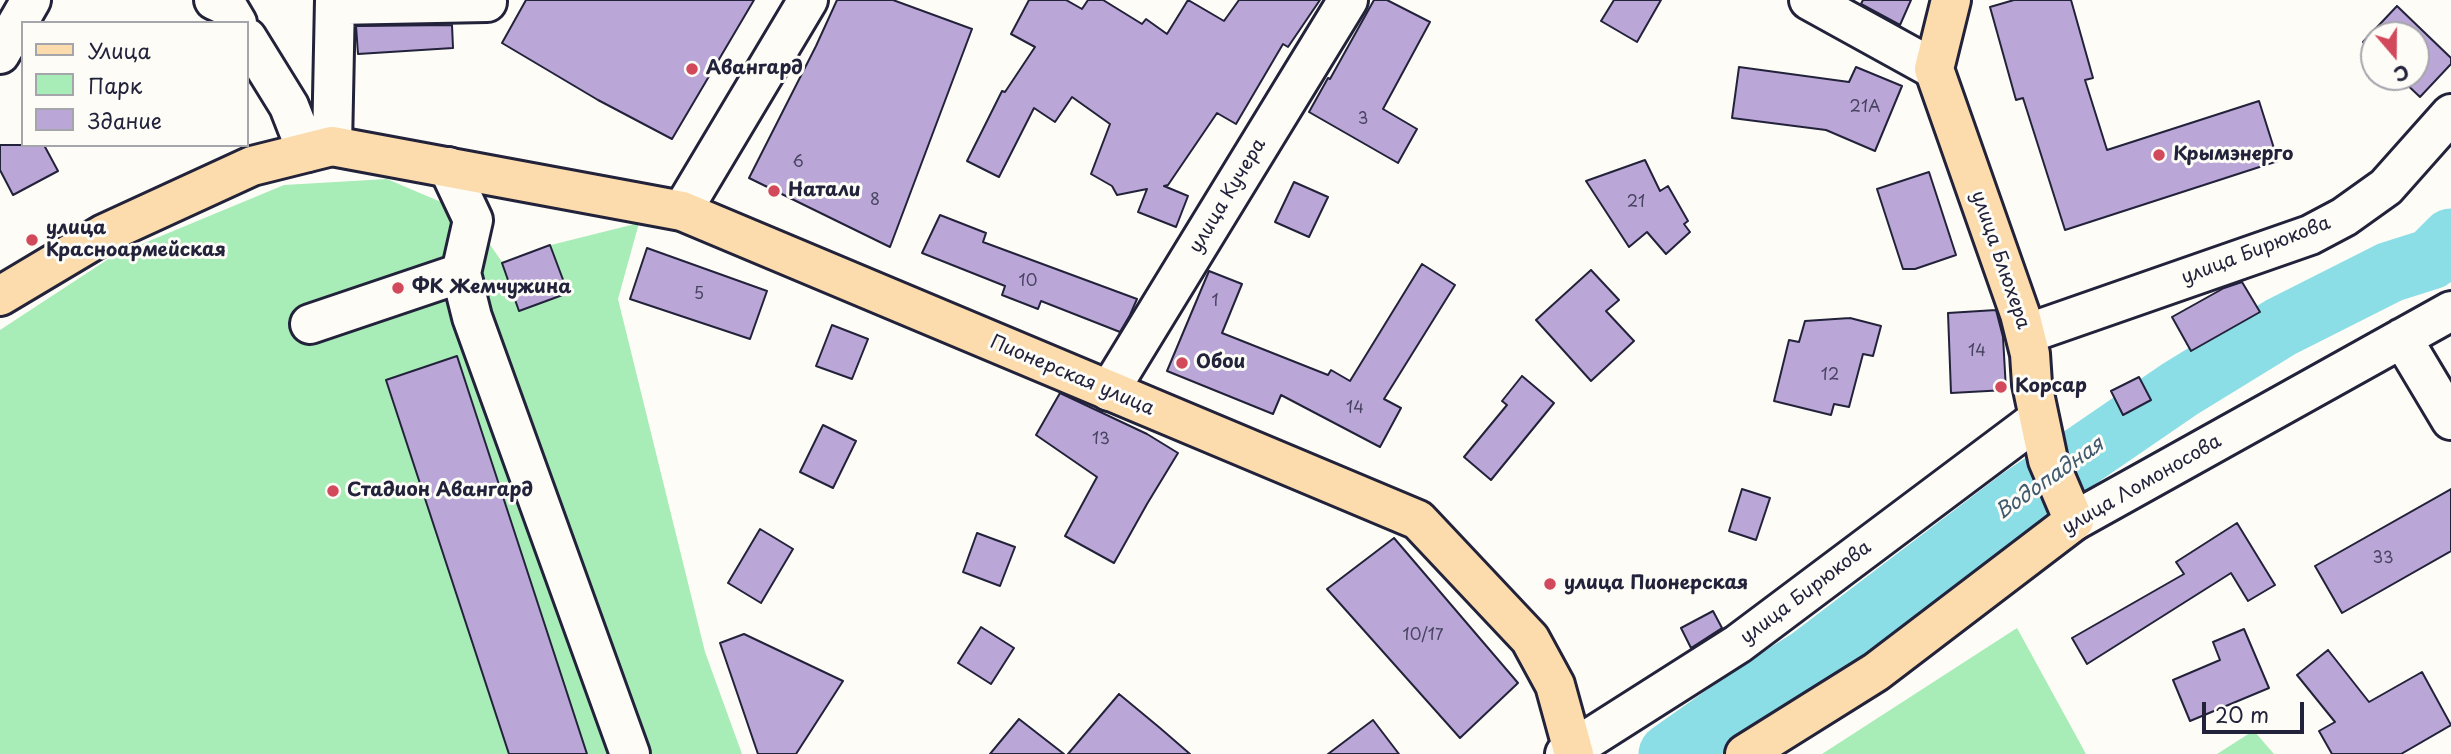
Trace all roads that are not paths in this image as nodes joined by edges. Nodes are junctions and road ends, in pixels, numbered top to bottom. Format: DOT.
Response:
graph roads {
  1 [pos="30,0"];
  2 [pos="214,0"];
  3 [pos="808,0"];
  4 [pos="1348,0"];
  5 [pos="1809,0"];
  6 [pos="1951,0"];
  7 [pos="335,2"];
  8 [pos="487,2"];
  9 [pos="236,21"];
  10 [pos="248,40"];
  11 [pos="0,54"];
  12 [pos="1934,69"];
  13 [pos="2451,114"];
  14 [pos="320,149"];
  15 [pos="448,167"];
  16 [pos="682,211"];
  17 [pos="461,273"];
  18 [pos="0,296"];
  19 [pos="2451,311"];
  20 [pos="310,324"];
  21 [pos="2026,334"];
  22 [pos="2402,338"];
  23 [pos="1109,391"];
  24 [pos="2038,419"];
  25 [pos="2451,420"];
  26 [pos="2074,520"];
  27 [pos="1571,752"];
  28 [pos="630,754"];
  29 [pos="1745,754"];
  1 -- 11 [label="street"];
  2 -- 9 [label="street"];
  3 -- 16 [label="street"];
  4 -- 23 [label="street, улица Кучера"];
  5 -- 12 [label="street"];
  6 -- 12 [label="main road"];
  7 -- 8 [label="street"];
  7 -- 14 [label="street"];
  10 -- 14 [label="street"];
  12 -- 21 [label="main road, улица Блюхера"];
  13 -- 21 [label="street, улица Бирюкова"];
  14 -- 15 [label="main road, Пионерская улица"];
  14 -- 18 [label="main road"];
  15 -- 16 [label="main road, Пионерская улица"];
  15 -- 17 [label="street"];
  16 -- 23 [label="main road, Пионерская улица"];
  17 -- 20 [label="street"];
  17 -- 28 [label="street"];
  19 -- 22 [label="street, улица Ломоносова"];
  21 -- 24 [label="main road, улица Блюхера"];
  22 -- 25 [label="street"];
  22 -- 26 [label="street, улица Ломоносова"];
  23 -- 27 [label="main road, Пионерская улица"];
  24 -- 26 [label="main road, улица Блюхера"];
  24 -- 27 [label="street, улица Бирюкова"];
  26 -- 29 [label="main road, улица Ломоносова"];
}
